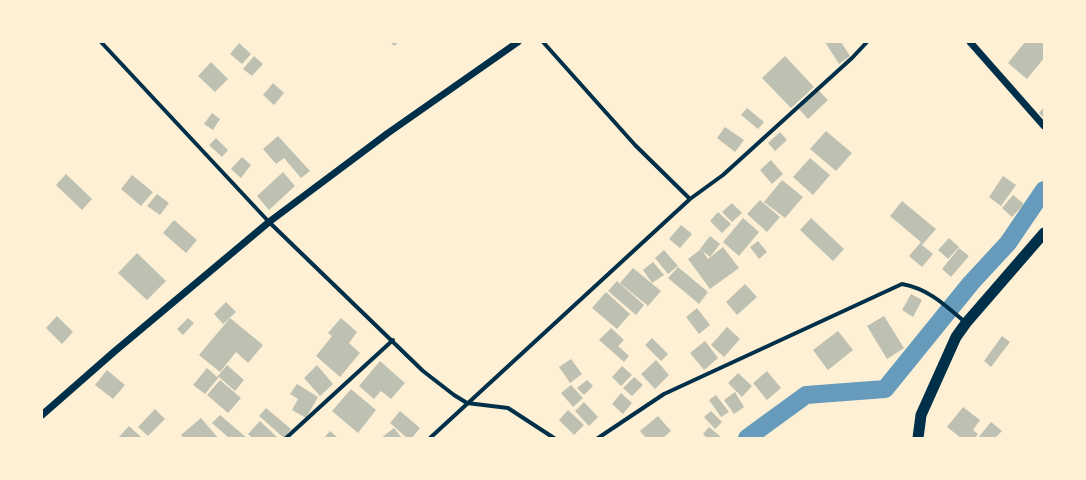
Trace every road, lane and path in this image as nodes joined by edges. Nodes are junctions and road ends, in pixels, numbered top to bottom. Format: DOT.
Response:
graph roads {
  1 [pos="101,42"];
  2 [pos="518,42"];
  3 [pos="544,42"];
  4 [pos="867,42"];
  5 [pos="970,42"];
  6 [pos="1044,126"];
  7 [pos="690,199"];
  8 [pos="268,222"];
  9 [pos="1044,233"];
  10 [pos="962,320"];
  11 [pos="393,340"];
  12 [pos="467,403"];
  13 [pos="42,415"];
  14 [pos="286,438"];
  15 [pos="430,438"];
  16 [pos="554,438"];
  17 [pos="598,438"];
  18 [pos="918,438"];
  1 -- 8 [label="street"];
  2 -- 8 [label="street"];
  3 -- 7 [label="street"];
  4 -- 7 [label="street"];
  5 -- 6 [label="street"];
  7 -- 12 [label="street"];
  8 -- 11 [label="street"];
  8 -- 13 [label="street"];
  9 -- 10 [label="highway"];
  10 -- 17 [label="street"];
  10 -- 18 [label="highway"];
  11 -- 12 [label="street"];
  11 -- 14 [label="street"];
  12 -- 15 [label="street"];
  12 -- 16 [label="street"];
}
